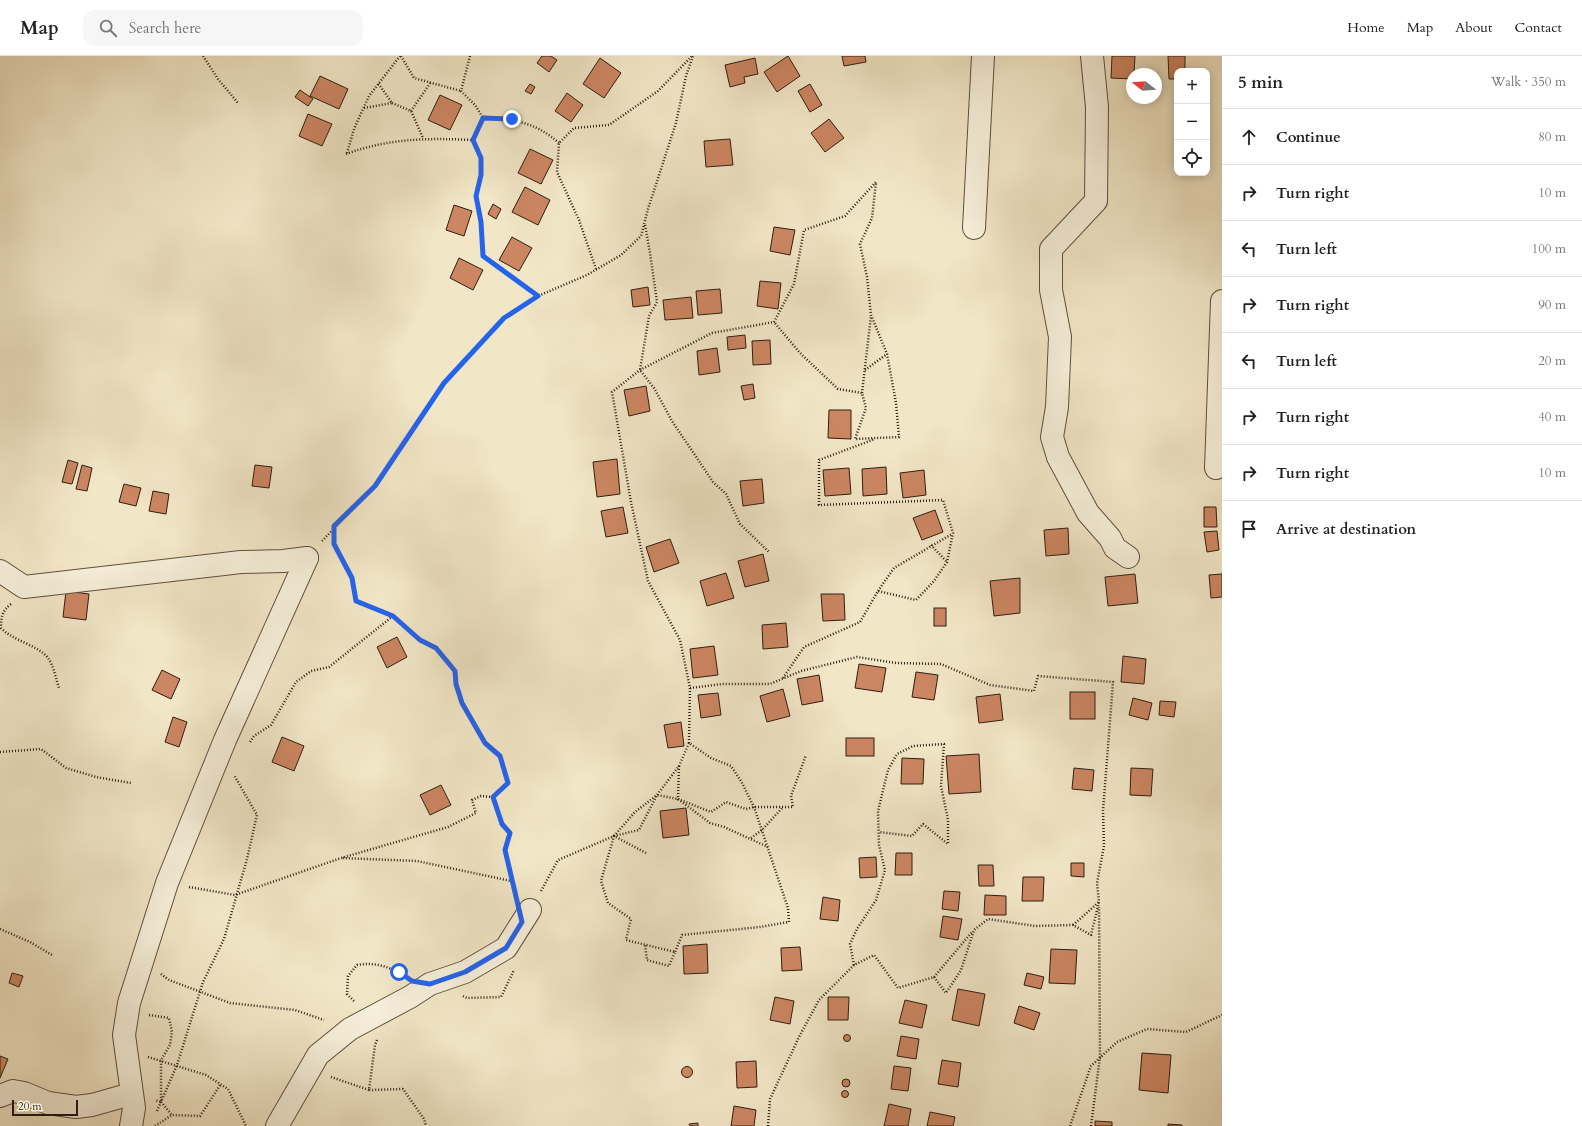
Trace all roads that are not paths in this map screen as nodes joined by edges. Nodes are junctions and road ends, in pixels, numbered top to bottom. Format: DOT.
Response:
graph roads {
  1 [pos="982,56"];
  2 [pos="1092,56"];
  3 [pos="974,228"];
  4 [pos="1222,310"];
  5 [pos="1216,468"];
  6 [pos="1128,557"];
  7 [pos="0,571"];
  8 [pos="526,916"];
  9 [pos="132,1094"];
  10 [pos="0,1096"];
  11 [pos="131,1126"];
  12 [pos="277,1126"];
  1 -- 3 [label="street"];
  2 -- 6 [label="street"];
  4 -- 5 [label="street"];
  7 -- 9 [label="street"];
  8 -- 12 [label="street"];
  9 -- 10 [label="street"];
  9 -- 11 [label="street"];
}
